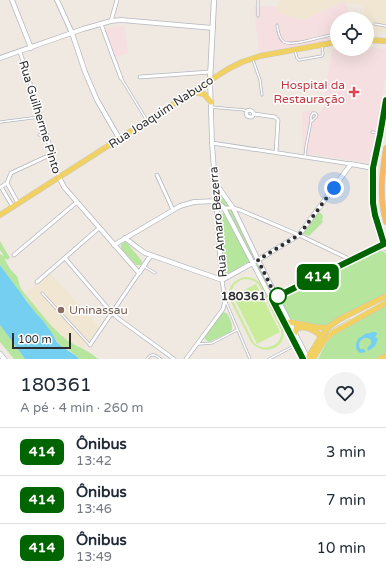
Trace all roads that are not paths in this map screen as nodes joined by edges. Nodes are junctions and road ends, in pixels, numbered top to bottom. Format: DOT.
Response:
graph roads {
  1 [pos="12,0"];
  2 [pos="57,0"];
  3 [pos="117,0"];
  4 [pos="214,0"];
  5 [pos="258,0"];
  6 [pos="258,16"];
  7 [pos="111,21"];
  8 [pos="101,24"];
  9 [pos="375,24"];
  10 [pos="277,25"];
  11 [pos="386,26"];
  12 [pos="212,28"];
  13 [pos="72,33"];
  14 [pos="330,35"];
  15 [pos="374,41"];
  16 [pos="385,41"];
  17 [pos="330,43"];
  18 [pos="322,45"];
  19 [pos="31,48"];
  20 [pos="294,50"];
  21 [pos="20,52"];
  22 [pos="0,58"];
  23 [pos="253,58"];
  24 [pos="210,72"];
  25 [pos="140,77"];
  26 [pos="121,78"];
  27 [pos="210,80"];
  28 [pos="192,92"];
  29 [pos="262,95"];
  30 [pos="386,99"];
  31 [pos="211,105"];
  32 [pos="247,111"];
  33 [pos="254,114"];
  34 [pos="385,115"];
  35 [pos="40,117"];
  36 [pos="147,121"];
  37 [pos="311,121"];
  38 [pos="0,122"];
  39 [pos="372,132"];
  40 [pos="46,133"];
  41 [pos="381,133"];
  42 [pos="39,136"];
  43 [pos="119,138"];
  44 [pos="212,143"];
  45 [pos="386,148"];
  46 [pos="276,153"];
  47 [pos="52,154"];
  48 [pos="305,158"];
  49 [pos="351,164"];
  50 [pos="373,168"];
  51 [pos="157,175"];
  52 [pos="59,177"];
  53 [pos="214,181"];
  54 [pos="7,183"];
  55 [pos="0,187"];
  56 [pos="216,201"];
  57 [pos="77,202"];
  58 [pos="18,203"];
  59 [pos="13,207"];
  60 [pos="224,208"];
  61 [pos="233,208"];
  62 [pos="172,210"];
  63 [pos="0,215"];
  64 [pos="386,222"];
  65 [pos="99,228"];
  66 [pos="299,235"];
  67 [pos="125,238"];
  68 [pos="114,245"];
  69 [pos="385,246"];
  70 [pos="14,255"];
  71 [pos="151,255"];
  72 [pos="65,258"];
  73 [pos="258,260"];
  74 [pos="351,260"];
  75 [pos="253,263"];
  76 [pos="144,266"];
  77 [pos="155,272"];
  78 [pos="139,273"];
  79 [pos="222,280"];
  80 [pos="37,282"];
  81 [pos="42,293"];
  82 [pos="386,296"];
  83 [pos="276,297"];
  84 [pos="272,299"];
  85 [pos="225,301"];
  86 [pos="386,303"];
  87 [pos="112,313"];
  88 [pos="289,322"];
  89 [pos="328,328"];
  90 [pos="238,330"];
  91 [pos="295,333"];
  92 [pos="204,337"];
  93 [pos="321,337"];
  94 [pos="207,343"];
  95 [pos="196,344"];
  96 [pos="90,345"];
  97 [pos="296,345"];
  98 [pos="0,354"];
  99 [pos="386,356"];
  100 [pos="4,359"];
  101 [pos="147,359"];
  102 [pos="161,359"];
  103 [pos="174,359"];
  104 [pos="186,359"];
  105 [pos="250,359"];
  106 [pos="269,359"];
  107 [pos="308,359"];
  108 [pos="380,359"];
  1 -- 19 [label="street"];
  2 -- 13 [label="street"];
  3 -- 7 [label="street"];
  4 -- 12 [label="main road"];
  5 -- 6 [label="lane"];
  7 -- 8 [label="street"];
  7 -- 12 [label="street"];
  8 -- 13 [label="street"];
  8 -- 26 [label="street"];
  9 -- 11 [label="lane"];
  10 -- 14 [label="lane"];
  12 -- 24 [label="main road"];
  13 -- 19 [label="street"];
  13 -- 43 [label="street"];
  15 -- 16 [label="main road"];
  17 -- 18 [label="main road, Rua Joaquim Nabuco"];
  18 -- 20 [label="main road, Rua Joaquim Nabuco"];
  18 -- 20 [label="lane"];
  19 -- 21 [label="street"];
  20 -- 23 [label="main road, Rua Joaquim Nabuco"];
  21 -- 22 [label="street"];
  21 -- 35 [label="street, Rua Guilherme Pinto"];
  23 -- 27 [label="main road, Rua Joaquim Nabuco"];
  23 -- 29 [label="lane"];
  24 -- 25 [label="street"];
  24 -- 27 [label="main road"];
  26 -- 36 [label="lane"];
  27 -- 28 [label="main road, Rua Joaquim Nabuco"];
  27 -- 31 [label="street, Rua Amaro Bezerra"];
  28 -- 31 [label="main road"];
  28 -- 36 [label="main road, Rua Joaquim Nabuco"];
  30 -- 34 [label="main road"];
  31 -- 32 [label="lane"];
  31 -- 44 [label="street, Rua Amaro Bezerra"];
  32 -- 33 [label="street"];
  32 -- 33 [label="street"];
  33 -- 46 [label="street"];
  34 -- 41 [label="main road"];
  35 -- 38 [label="lane"];
  35 -- 40 [label="street, Rua Guilherme Pinto"];
  36 -- 43 [label="main road, Rua Joaquim Nabuco"];
  37 -- 48 [label="lane"];
  39 -- 41 [label="lane"];
  40 -- 42 [label="lane"];
  40 -- 47 [label="street, Rua Guilherme Pinto"];
  41 -- 50 [label="main road"];
  43 -- 52 [label="main road, Rua Joaquim Nabuco"];
  44 -- 46 [label="street"];
  44 -- 53 [label="street, Rua Amaro Bezerra"];
  45 -- 64 [label="highway"];
  46 -- 48 [label="street"];
  47 -- 52 [label="street, Rua Guilherme Pinto"];
  47 -- 54 [label="street"];
  48 -- 49 [label="street"];
  49 -- 50 [label="street"];
  49 -- 66 [label="street"];
  50 -- 69 [label="main road"];
  51 -- 62 [label="street"];
  52 -- 57 [label="street, Rua Guilherme Pinto"];
  52 -- 58 [label="main road, Rua Joaquim Nabuco"];
  53 -- 56 [label="street, Rua Amaro Bezerra"];
  53 -- 61 [label="street"];
  54 -- 55 [label="street"];
  54 -- 58 [label="street"];
  55 -- 59 [label="street"];
  56 -- 60 [label="street"];
  56 -- 62 [label="street"];
  56 -- 79 [label="street, Rua Amaro Bezerra"];
  57 -- 65 [label="street, Rua Guilherme Pinto"];
  57 -- 70 [label="street"];
  58 -- 59 [label="main road, Rua Joaquim Nabuco"];
  59 -- 63 [label="main road, Rua Joaquim Nabuco"];
  60 -- 61 [label="street"];
  60 -- 75 [label="street"];
  61 -- 66 [label="street"];
  61 -- 73 [label="street"];
  62 -- 67 [label="street"];
  65 -- 68 [label="street, Rua Guilherme Pinto"];
  65 -- 72 [label="street"];
  66 -- 73 [label="street"];
  66 -- 74 [label="street"];
  67 -- 68 [label="street"];
  67 -- 71 [label="street"];
  68 -- 78 [label="street, Rua Guilherme Pinto"];
  69 -- 74 [label="street"];
  71 -- 76 [label="street"];
  71 -- 79 [label="street"];
  72 -- 80 [label="street"];
  72 -- 87 [label="street"];
  73 -- 75 [label="street"];
  73 -- 83 [label="street"];
  74 -- 83 [label="street"];
  75 -- 79 [label="street"];
  75 -- 84 [label="street"];
  76 -- 77 [label="lane"];
  76 -- 78 [label="street"];
  78 -- 87 [label="street"];
  79 -- 85 [label="street, Rua Amaro Bezerra"];
  81 -- 96 [label="lane"];
  82 -- 89 [label="main road"];
  83 -- 84 [label="street"];
  83 -- 88 [label="street"];
  84 -- 97 [label="street"];
  85 -- 90 [label="lane, Rua Amaro Bezerra"];
  85 -- 92 [label="street"];
  86 -- 107 [label="main road"];
  87 -- 96 [label="street"];
  87 -- 103 [label="street"];
  88 -- 89 [label="main road"];
  88 -- 91 [label="street"];
  89 -- 93 [label="main road"];
  90 -- 94 [label="lane"];
  90 -- 105 [label="lane, Rua Amaro Bezerra"];
  91 -- 93 [label="main road"];
  91 -- 107 [label="street"];
  92 -- 94 [label="lane"];
  92 -- 95 [label="street"];
  93 -- 107 [label="main road"];
  94 -- 95 [label="lane"];
  95 -- 104 [label="street"];
  97 -- 106 [label="lane"];
  97 -- 107 [label="street"];
  98 -- 100 [label="main road"];
  99 -- 108 [label="main road"];
  101 -- 102 [label="lane"];
}
